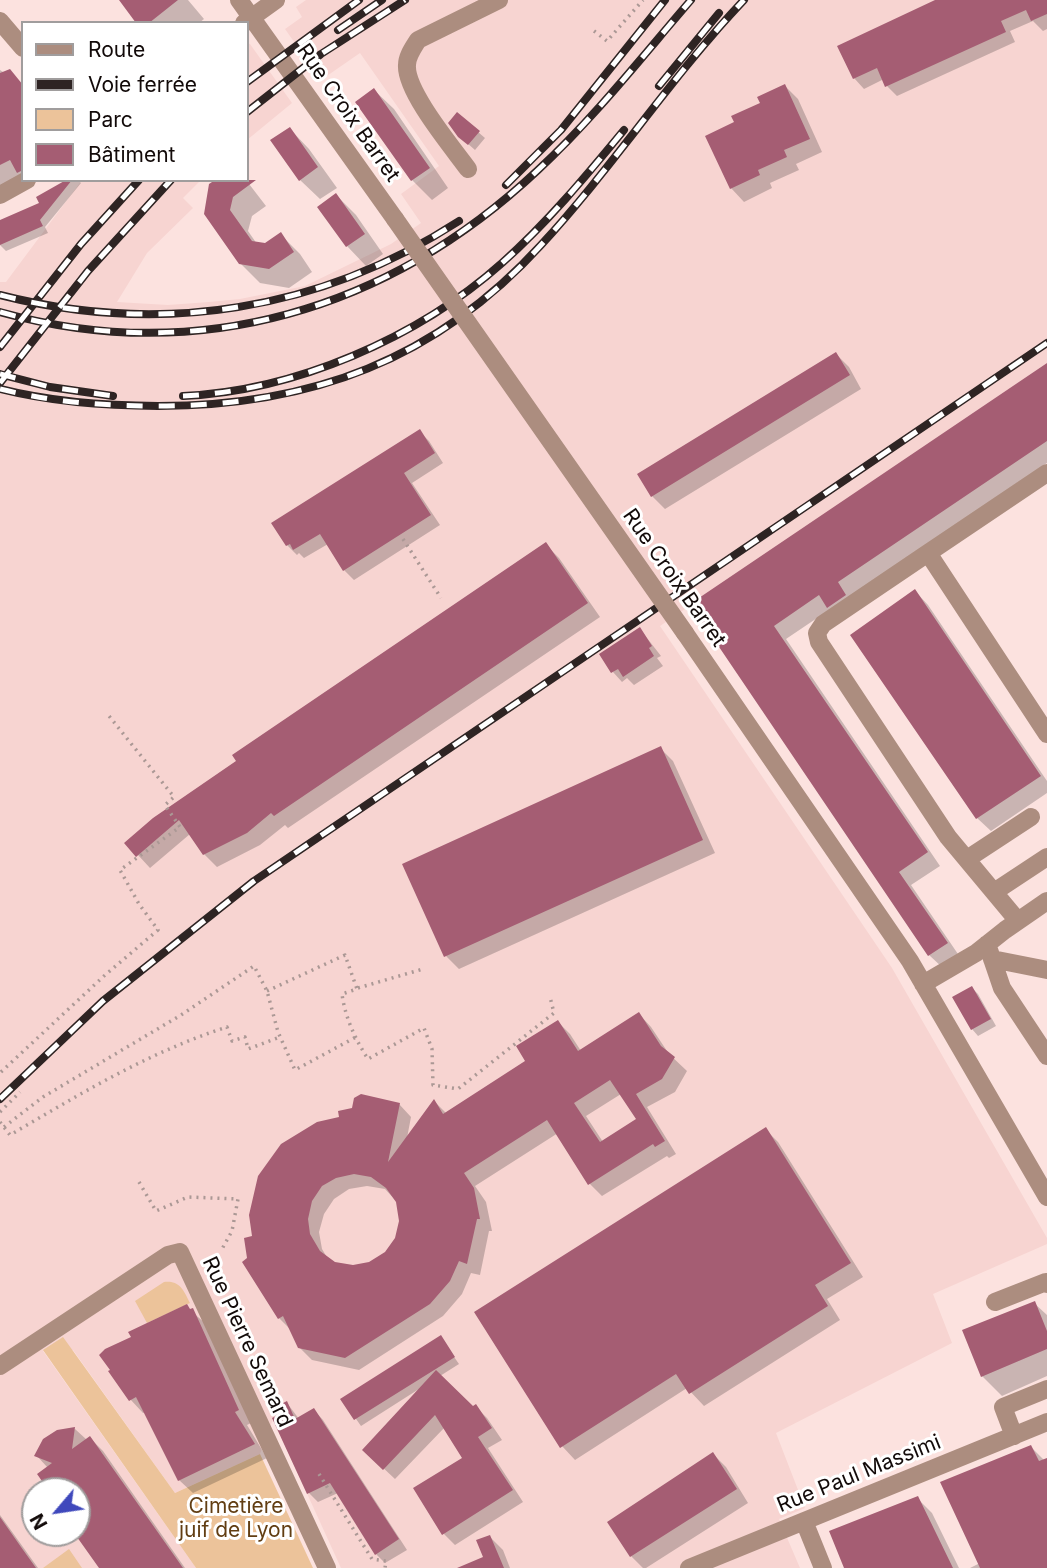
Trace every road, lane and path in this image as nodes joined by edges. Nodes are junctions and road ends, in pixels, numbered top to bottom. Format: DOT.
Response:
graph roads {
  1 [pos="239,0"];
  2 [pos="276,0"];
  3 [pos="499,0"];
  4 [pos="643,0"];
  5 [pos="248,20"];
  6 [pos="0,21"];
  7 [pos="594,31"];
  8 [pos="21,46"];
  9 [pos="468,169"];
  10 [pos="23,182"];
  11 [pos="0,195"];
  12 [pos="1047,473"];
  13 [pos="403,539"];
  14 [pos="928,554"];
  15 [pos="441,598"];
  16 [pos="109,716"];
  17 [pos="1047,734"];
  18 [pos="1031,817"];
  19 [pos="1047,857"];
  20 [pos="967,859"];
  21 [pos="994,892"];
  22 [pos="1047,901"];
  23 [pos="1018,920"];
  24 [pos="990,951"];
  25 [pos="423,969"];
  26 [pos="1047,970"];
  27 [pos="923,984"];
  28 [pos="357,989"];
  29 [pos="267,991"];
  30 [pos="550,997"];
  31 [pos="280,1037"];
  32 [pos="356,1037"];
  33 [pos="1047,1056"];
  34 [pos="1,1072"];
  35 [pos="20,1092"];
  36 [pos="0,1112"];
  37 [pos="0,1122"];
  38 [pos="4,1127"];
  39 [pos="139,1182"];
  40 [pos="1047,1197"];
  41 [pos="222,1249"];
  42 [pos="1047,1284"];
  43 [pos="995,1302"];
  44 [pos="0,1366"];
  45 [pos="1047,1389"];
  46 [pos="1047,1422"];
  47 [pos="1014,1436"];
  48 [pos="319,1474"];
  49 [pos="804,1521"];
  50 [pos="327,1568"];
  51 [pos="385,1568"];
  52 [pos="689,1568"];
  53 [pos="822,1568"];
  1 -- 5 [label="street, Rue Croix Barret"];
  2 -- 5 [label="street"];
  3 -- 9 [label="street"];
  4 -- 7 [label="path"];
  5 -- 27 [label="street, Rue Croix Barret, bridge"];
  6 -- 8 [label="street"];
  10 -- 11 [label="street"];
  12 -- 14 [label="street"];
  13 -- 15 [label="path"];
  14 -- 17 [label="street"];
  14 -- 20 [label="street"];
  16 -- 34 [label="path"];
  18 -- 20 [label="street"];
  19 -- 21 [label="street"];
  20 -- 21 [label="street"];
  21 -- 23 [label="street"];
  22 -- 23 [label="street"];
  23 -- 24 [label="street"];
  24 -- 26 [label="street"];
  24 -- 27 [label="street"];
  24 -- 33 [label="street"];
  25 -- 28 [label="path"];
  27 -- 40 [label="street, Rue Croix Barret"];
  28 -- 29 [label="path"];
  28 -- 32 [label="path"];
  29 -- 31 [label="path"];
  29 -- 38 [label="path"];
  30 -- 32 [label="path"];
  31 -- 32 [label="path"];
  31 -- 38 [label="path"];
  35 -- 36 [label="path"];
  37 -- 38 [label="path"];
  39 -- 41 [label="path"];
  42 -- 43 [label="street"];
  44 -- 50 [label="street, Rue Pierre Semard"];
  45 -- 47 [label="street"];
  46 -- 47 [label="street, Rue Paul Massimi"];
  47 -- 49 [label="street, Rue Paul Massimi"];
  48 -- 51 [label="path"];
  49 -- 52 [label="street, Rue Paul Massimi"];
  49 -- 53 [label="street"];
}
